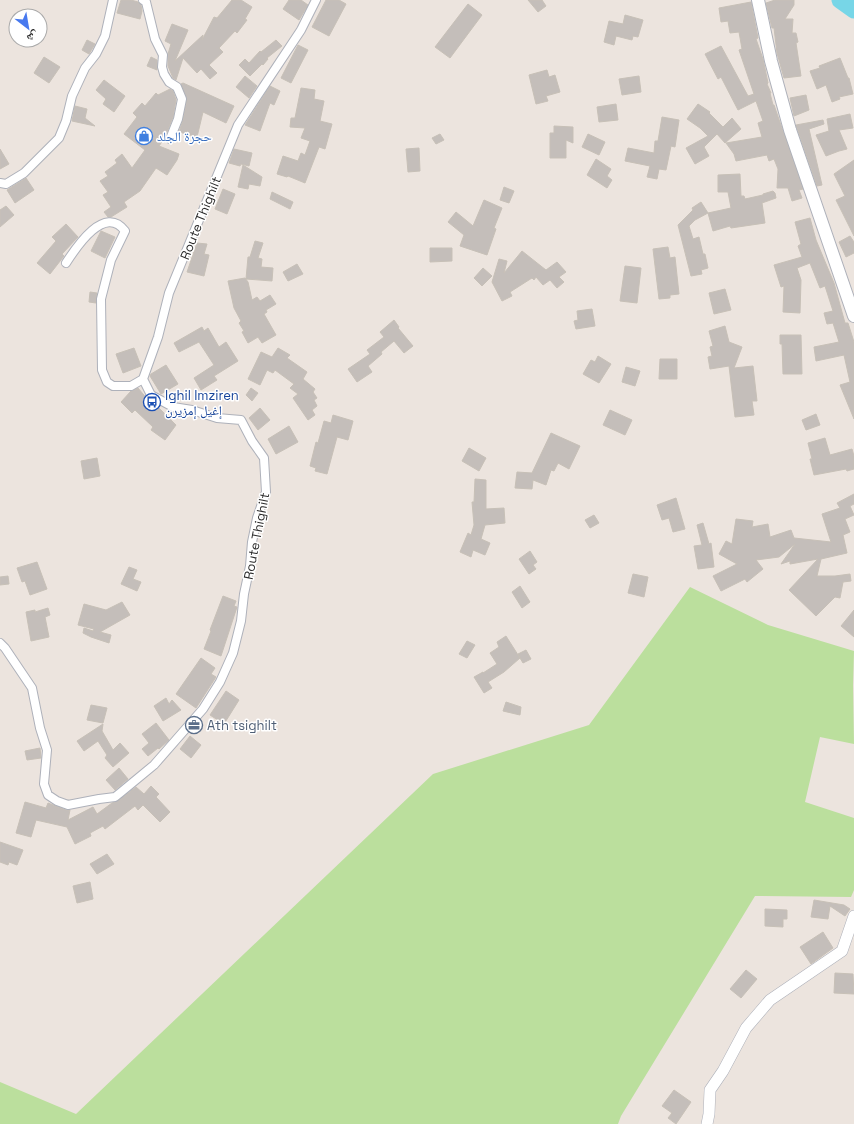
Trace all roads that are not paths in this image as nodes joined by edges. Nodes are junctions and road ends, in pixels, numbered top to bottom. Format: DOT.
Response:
graph roads {
  1 [pos="113,0"];
  2 [pos="143,0"];
  3 [pos="316,0"];
  4 [pos="758,0"];
  5 [pos="170,139"];
  6 [pos="0,183"];
  7 [pos="66,262"];
  8 [pos="854,316"];
  9 [pos="143,379"];
  10 [pos="0,643"];
  11 [pos="854,916"];
  12 [pos="707,1124"];
  1 -- 6 [label="street"];
  2 -- 5 [label="street"];
  3 -- 9 [label="street, Route Thighilt"];
  4 -- 8 [label="main road"];
  7 -- 9 [label="street"];
  9 -- 10 [label="street, Route Thighilt"];
  11 -- 12 [label="street"];
}
